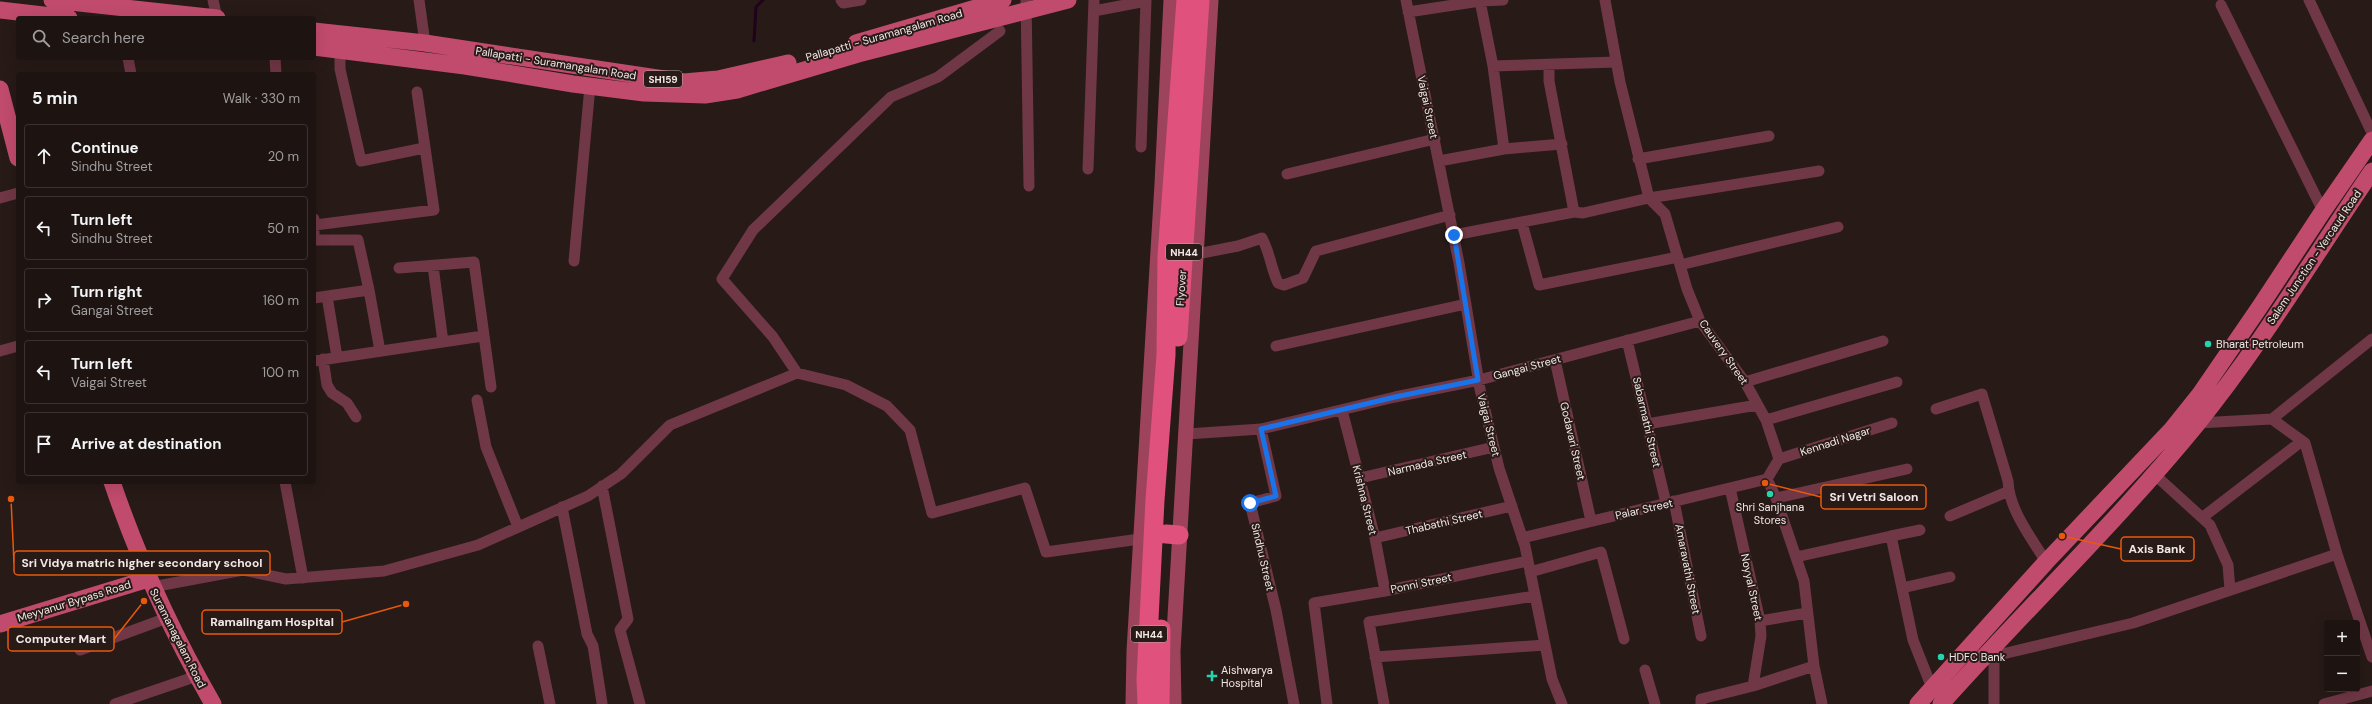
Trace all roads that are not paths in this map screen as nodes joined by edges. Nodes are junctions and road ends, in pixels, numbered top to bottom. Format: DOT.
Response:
graph roads {
  1 [pos="52,0"];
  2 [pos="213,0"];
  3 [pos="419,0"];
  4 [pos="841,0"];
  5 [pos="861,0"];
  6 [pos="1003,0"];
  7 [pos="1068,0"];
  8 [pos="1171,0"];
  9 [pos="1186,0"];
  10 [pos="1200,0"];
  11 [pos="1211,0"];
  12 [pos="1406,0"];
  13 [pos="1503,0"];
  14 [pos="1605,0"];
  15 [pos="2309,0"];
  16 [pos="1480,1"];
  17 [pos="132,4"];
  18 [pos="1026,5"];
  19 [pos="1094,5"];
  20 [pos="2221,5"];
  21 [pos="0,10"];
  22 [pos="1408,12"];
  23 [pos="52,16"];
  24 [pos="205,16"];
  25 [pos="217,16"];
  26 [pos="1000,31"];
  27 [pos="316,32"];
  28 [pos="340,42"];
  29 [pos="425,44"];
  30 [pos="316,47"];
  31 [pos="128,60"];
  32 [pos="275,60"];
  33 [pos="1616,62"];
  34 [pos="1493,66"];
  35 [pos="1549,66"];
  36 [pos="131,72"];
  37 [pos="276,72"];
  38 [pos="590,86"];
  39 [pos="0,89"];
  40 [pos="417,92"];
  41 [pos="2372,132"];
  42 [pos="1769,136"];
  43 [pos="1435,139"];
  44 [pos="2372,140"];
  45 [pos="1562,144"];
  46 [pos="1141,147"];
  47 [pos="424,148"];
  48 [pos="1504,149"];
  49 [pos="16,150"];
  50 [pos="1638,159"];
  51 [pos="1439,161"];
  52 [pos="1088,169"];
  53 [pos="1819,171"];
  54 [pos="2372,171"];
  55 [pos="1287,174"];
  56 [pos="1029,186"];
  57 [pos="16,194"];
  58 [pos="0,198"];
  59 [pos="1649,198"];
  60 [pos="2322,210"];
  61 [pos="1574,212"];
  62 [pos="1450,215"];
  63 [pos="316,222"];
  64 [pos="1522,223"];
  65 [pos="1838,227"];
  66 [pos="1454,235"];
  67 [pos="316,240"];
  68 [pos="1197,254"];
  69 [pos="574,261"];
  70 [pos="1679,261"];
  71 [pos="433,266"];
  72 [pos="399,268"];
  73 [pos="369,290"];
  74 [pos="328,296"];
  75 [pos="316,298"];
  76 [pos="1466,304"];
  77 [pos="1700,321"];
  78 [pos="483,336"];
  79 [pos="2372,339"];
  80 [pos="1627,340"];
  81 [pos="1883,341"];
  82 [pos="443,342"];
  83 [pos="1276,346"];
  84 [pos="16,347"];
  85 [pos="0,351"];
  86 [pos="380,351"];
  87 [pos="337,357"];
  88 [pos="318,360"];
  89 [pos="1554,360"];
  90 [pos="797,373"];
  91 [pos="1478,380"];
  92 [pos="1745,382"];
  93 [pos="1897,382"];
  94 [pos="491,387"];
  95 [pos="477,400"];
  96 [pos="1757,405"];
  97 [pos="1936,409"];
  98 [pos="1342,410"];
  99 [pos="356,417"];
  100 [pos="2192,417"];
  101 [pos="2272,419"];
  102 [pos="1766,420"];
  103 [pos="1892,423"];
  104 [pos="1647,424"];
  105 [pos="1261,429"];
  106 [pos="1187,434"];
  107 [pos="2302,441"];
  108 [pos="1494,447"];
  109 [pos="1779,460"];
  110 [pos="1907,469"];
  111 [pos="2154,474"];
  112 [pos="1360,478"];
  113 [pos="1767,479"];
  114 [pos="113,484"];
  115 [pos="285,484"];
  116 [pos="602,486"];
  117 [pos="1730,488"];
  118 [pos="2009,491"];
  119 [pos="1776,498"];
  120 [pos="1161,502"];
  121 [pos="1670,502"];
  122 [pos="1512,506"];
  123 [pos="562,507"];
  124 [pos="1950,516"];
  125 [pos="2203,517"];
  126 [pos="1591,522"];
  127 [pos="518,527"];
  128 [pos="1920,530"];
  129 [pos="1160,536"];
  130 [pos="1891,536"];
  131 [pos="1375,538"];
  132 [pos="1522,538"];
  133 [pos="2338,554"];
  134 [pos="1796,557"];
  135 [pos="1528,561"];
  136 [pos="2046,562"];
  137 [pos="1158,566"];
  138 [pos="1530,572"];
  139 [pos="1950,577"];
  140 [pos="303,578"];
  141 [pos="148,580"];
  142 [pos="1902,588"];
  143 [pos="2230,590"];
  144 [pos="1385,591"];
  145 [pos="1535,596"];
  146 [pos="1807,613"];
  147 [pos="167,618"];
  148 [pos="0,619"];
  149 [pos="1760,621"];
  150 [pos="0,624"];
  151 [pos="1701,636"];
  152 [pos="1624,639"];
  153 [pos="1545,645"];
  154 [pos="538,646"];
  155 [pos="1967,649"];
  156 [pos="80,650"];
  157 [pos="1375,657"];
  158 [pos="2372,657"];
  159 [pos="1983,661"];
  160 [pos="1814,666"];
  161 [pos="1645,670"];
  162 [pos="197,676"];
  163 [pos="1753,686"];
  164 [pos="1932,688"];
  165 [pos="2372,691"];
  166 [pos="602,703"];
  167 [pos="116,704"];
  168 [pos="213,704"];
  169 [pos="550,704"];
  170 [pos="640,704"];
  171 [pos="1133,704"];
  172 [pos="1147,704"];
  173 [pos="1160,704"];
  174 [pos="1174,704"];
  175 [pos="1294,704"];
  176 [pos="1327,704"];
  177 [pos="1384,704"];
  178 [pos="1562,704"];
  179 [pos="1655,704"];
  180 [pos="1701,704"];
  181 [pos="1822,704"];
  182 [pos="1918,704"];
  183 [pos="1941,704"];
  184 [pos="1994,704"];
  185 [pos="2324,704"];
  1 -- 17 [label="main road"];
  2 -- 25 [label="street"];
  3 -- 29 [label="street"];
  4 -- 5 [label="street"];
  6 -- 29 [label="main road, Pallapatti - Suramangalam Road / SH159"];
  7 -- 18 [label="main road"];
  8 -- 129 [label="street"];
  9 -- 120 [label="highway, NH44"];
  10 -- 120 [label="highway, Flyover / NH44"];
  11 -- 68 [label="street"];
  12 -- 22 [label="street, Vaigai Street"];
  13 -- 16 [label="street"];
  14 -- 33 [label="street, Cauvery Street"];
  15 -- 41 [label="street"];
  16 -- 22 [label="street"];
  16 -- 34 [label="street"];
  17 -- 24 [label="main road"];
  18 -- 38 [label="main road"];
  18 -- 56 [label="street"];
  19 -- 46 [label="street"];
  19 -- 52 [label="street"];
  20 -- 60 [label="street"];
  21 -- 23 [label="main road"];
  22 -- 43 [label="street, Vaigai Street"];
  26 -- 90 [label="street"];
  27 -- 28 [label="main road, Pallapatti - Suramangalam Road / SH159"];
  28 -- 29 [label="main road, Pallapatti - Suramangalam Road / SH159"];
  28 -- 30 [label="main road"];
  28 -- 38 [label="main road"];
  28 -- 47 [label="street"];
  31 -- 36 [label="street"];
  32 -- 37 [label="street"];
  33 -- 35 [label="street"];
  33 -- 50 [label="street, Cauvery Street"];
  34 -- 35 [label="street"];
  34 -- 48 [label="street"];
  35 -- 45 [label="street"];
  38 -- 69 [label="street"];
  39 -- 49 [label="main road"];
  40 -- 47 [label="street"];
  42 -- 50 [label="street"];
  43 -- 51 [label="street, Vaigai Street"];
  43 -- 55 [label="street"];
  44 -- 60 [label="main road"];
  45 -- 48 [label="street"];
  45 -- 61 [label="street"];
  47 -- 63 [label="street"];
  48 -- 51 [label="street"];
  50 -- 59 [label="street, Cauvery Street"];
  51 -- 62 [label="street, Vaigai Street"];
  53 -- 59 [label="street"];
  54 -- 100 [label="main road, Salem Junction - Yercaud Road"];
  57 -- 58 [label="street"];
  59 -- 61 [label="street"];
  59 -- 70 [label="street, Cauvery Street"];
  60 -- 100 [label="main road"];
  61 -- 64 [label="street"];
  62 -- 66 [label="street, Vaigai Street"];
  62 -- 68 [label="street"];
  64 -- 66 [label="street"];
  64 -- 70 [label="street"];
  65 -- 70 [label="street"];
  66 -- 76 [label="street, Vaigai Street"];
  67 -- 73 [label="street"];
  68 -- 106 [label="street"];
  70 -- 77 [label="street, Cauvery Street"];
  71 -- 72 [label="street"];
  71 -- 78 [label="street"];
  71 -- 82 [label="street"];
  73 -- 74 [label="street"];
  73 -- 86 [label="street"];
  74 -- 75 [label="street"];
  74 -- 87 [label="street"];
  76 -- 83 [label="street"];
  76 -- 91 [label="street, Vaigai Street"];
  77 -- 80 [label="street, Gangai Street"];
  77 -- 92 [label="street, Cauvery Street"];
  78 -- 82 [label="street"];
  78 -- 94 [label="street"];
  79 -- 101 [label="street"];
  80 -- 89 [label="street, Gangai Street"];
  80 -- 104 [label="street, Sabarmathi Street"];
  81 -- 92 [label="street"];
  82 -- 86 [label="street"];
  84 -- 85 [label="street"];
  86 -- 87 [label="street"];
  87 -- 88 [label="street"];
  88 -- 99 [label="street"];
  89 -- 91 [label="street, Gangai Street"];
  89 -- 126 [label="street, Godavari Street"];
  90 -- 116 [label="street"];
  90 -- 129 [label="street"];
  91 -- 98 [label="street, Gangai Street"];
  91 -- 108 [label="street, Vaigai Street"];
  92 -- 96 [label="street, Cauvery Street"];
  93 -- 102 [label="street"];
  95 -- 127 [label="street"];
  96 -- 102 [label="street, Cauvery Street"];
  96 -- 104 [label="street"];
  97 -- 118 [label="street"];
  98 -- 105 [label="street, Gangai Street"];
  98 -- 112 [label="street, Krishna Street"];
  100 -- 101 [label="street"];
  100 -- 111 [label="main road, Salem Junction - Yercaud Road"];
  100 -- 136 [label="main road"];
  101 -- 107 [label="street"];
  102 -- 109 [label="street, Cauvery Street"];
  103 -- 109 [label="street, Kennadi Nagar"];
  104 -- 121 [label="street, Sabarmathi Street"];
  105 -- 106 [label="street, Gangai Street"];
  105 -- 175 [label="street, Sindhu Street"];
  106 -- 129 [label="street"];
  107 -- 125 [label="street"];
  107 -- 133 [label="street"];
  108 -- 112 [label="street, Narmada Street"];
  108 -- 122 [label="street, Vaigai Street"];
  109 -- 113 [label="street"];
  110 -- 119 [label="street"];
  111 -- 125 [label="street"];
  111 -- 159 [label="main road, Salem Junction - Yercaud Road"];
  112 -- 131 [label="street, Krishna Street"];
  113 -- 117 [label="street, Palar Street"];
  113 -- 119 [label="street"];
  114 -- 141 [label="main road, Suramanagalam Road"];
  115 -- 140 [label="street"];
  116 -- 123 [label="street"];
  116 -- 170 [label="street"];
  117 -- 121 [label="street, Palar Street"];
  117 -- 149 [label="street, Noyyal Street"];
  118 -- 124 [label="street"];
  118 -- 136 [label="street"];
  119 -- 134 [label="street"];
  120 -- 129 [label="highway, NH44"];
  121 -- 126 [label="street, Palar Street"];
  121 -- 151 [label="street, Amaravathi Street"];
  122 -- 131 [label="street, Thabathi Street"];
  122 -- 132 [label="street, Vaigai Street"];
  123 -- 127 [label="street"];
  123 -- 166 [label="street"];
  125 -- 143 [label="street"];
  126 -- 132 [label="street, Palar Street"];
  127 -- 140 [label="street"];
  128 -- 130 [label="street"];
  129 -- 137 [label="highway, NH44"];
  129 -- 171 [label="street"];
  129 -- 174 [label="street"];
  130 -- 134 [label="street"];
  130 -- 142 [label="street"];
  131 -- 144 [label="street, Krishna Street"];
  132 -- 135 [label="street, Vaigai Street"];
  133 -- 143 [label="street"];
  133 -- 158 [label="street"];
  134 -- 146 [label="street"];
  135 -- 138 [label="street, Vaigai Street"];
  135 -- 144 [label="street, Ponni Street"];
  136 -- 155 [label="main road"];
  137 -- 172 [label="highway, NH44"];
  137 -- 173 [label="highway, NH44"];
  138 -- 145 [label="street, Vaigai Street"];
  138 -- 152 [label="street"];
  139 -- 142 [label="street"];
  140 -- 141 [label="street"];
  141 -- 147 [label="main road, Suramanagalam Road"];
  141 -- 148 [label="main road"];
  141 -- 150 [label="main road, Meyyanur Bypass Road"];
  142 -- 164 [label="street"];
  143 -- 159 [label="street"];
  144 -- 176 [label="street, Ponni Street"];
  145 -- 153 [label="street, Vaigai Street"];
  145 -- 157 [label="street"];
  146 -- 149 [label="street"];
  146 -- 160 [label="street"];
  147 -- 156 [label="street"];
  147 -- 162 [label="main road, Suramanagalam Road"];
  149 -- 163 [label="street, Noyyal Street"];
  153 -- 157 [label="street"];
  153 -- 178 [label="street, Vaigai Street"];
  154 -- 169 [label="street"];
  155 -- 159 [label="main road"];
  155 -- 164 [label="main road"];
  157 -- 177 [label="street"];
  159 -- 183 [label="main road, Salem Junction - Yercaud Road"];
  159 -- 184 [label="street"];
  160 -- 163 [label="street"];
  160 -- 181 [label="street"];
  161 -- 179 [label="street"];
  162 -- 167 [label="street"];
  162 -- 168 [label="main road, Suramanagalam Road"];
  163 -- 180 [label="street"];
  164 -- 182 [label="main road"];
  165 -- 185 [label="street"];
}
